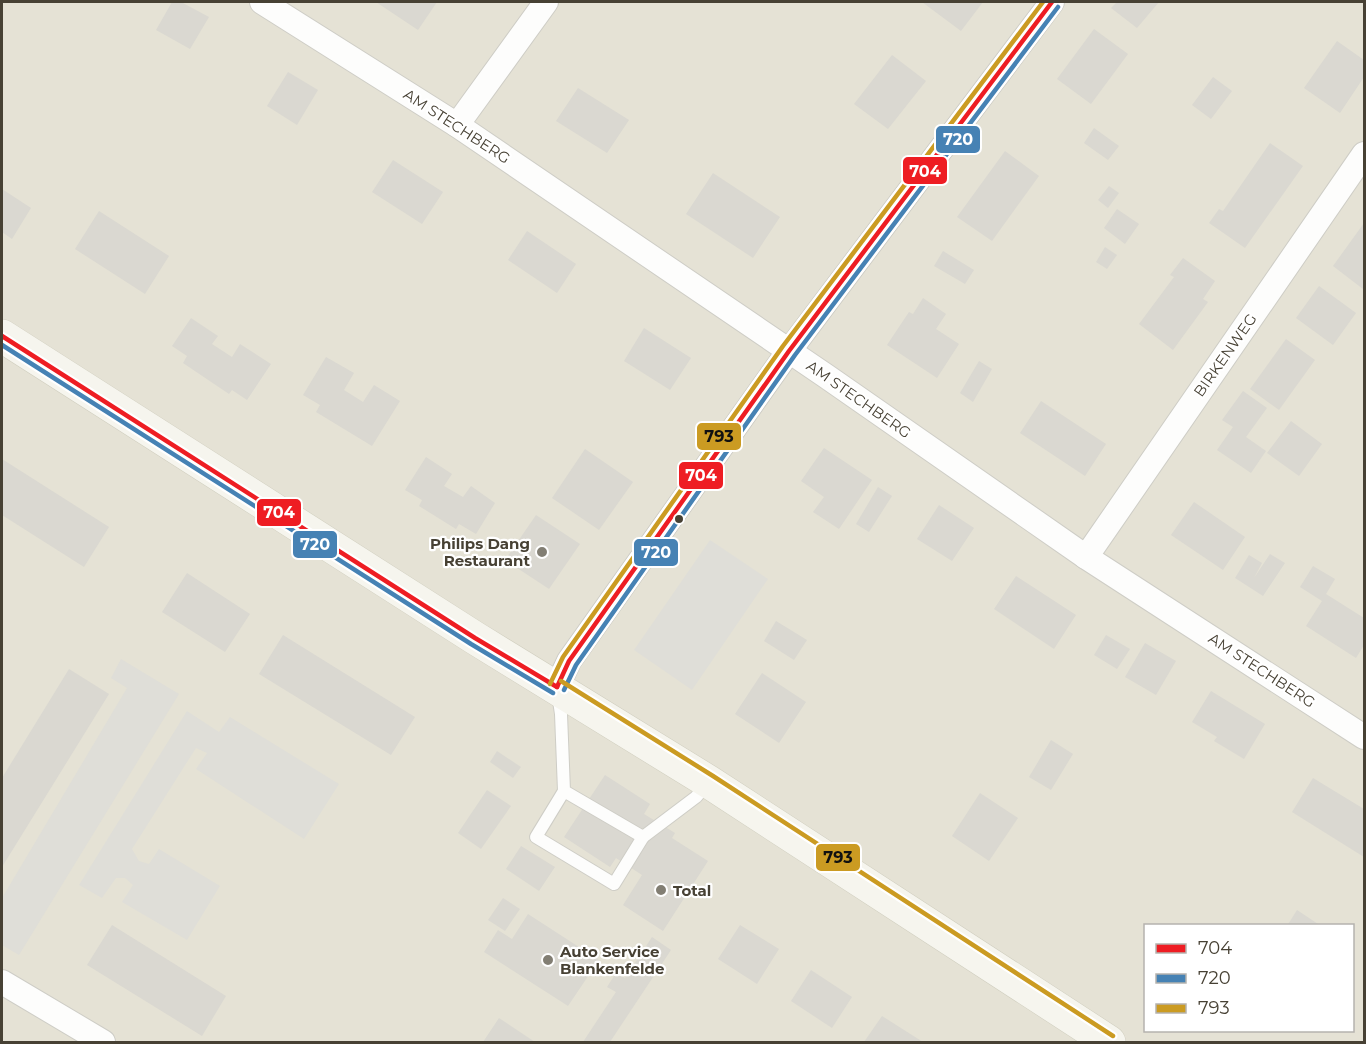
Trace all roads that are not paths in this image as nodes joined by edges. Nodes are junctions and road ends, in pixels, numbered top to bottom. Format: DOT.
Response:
graph roads {
  1 [pos="262,2"];
  2 [pos="546,2"];
  3 [pos="1052,2"];
  4 [pos="457,125"];
  5 [pos="1365,154"];
  6 [pos="2,336"];
  7 [pos="789,351"];
  8 [pos="1086,557"];
  9 [pos="557,687"];
  10 [pos="1365,737"];
  11 [pos="709,782"];
  12 [pos="564,791"];
  13 [pos="643,837"];
  14 [pos="2,982"];
  15 [pos="103,1042"];
  16 [pos="1109,1042"];
  1 -- 4 [label="street, AM STECHBERG"];
  2 -- 4 [label="street"];
  3 -- 7 [label="street"];
  4 -- 7 [label="street, AM STECHBERG"];
  5 -- 8 [label="street, BIRKENWEG"];
  6 -- 9 [label="main road"];
  7 -- 8 [label="street, AM STECHBERG"];
  7 -- 9 [label="street"];
  8 -- 10 [label="street, AM STECHBERG"];
  9 -- 11 [label="main road"];
  9 -- 12 [label="lane"];
  11 -- 13 [label="lane"];
  11 -- 16 [label="main road"];
  12 -- 13 [label="lane"];
  12 -- 13 [label="lane"];
  14 -- 15 [label="street"];
}
